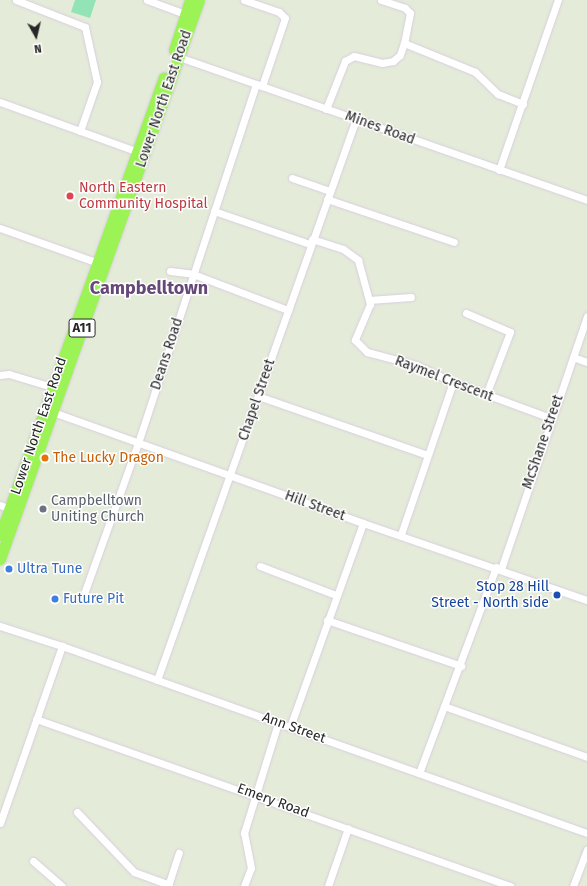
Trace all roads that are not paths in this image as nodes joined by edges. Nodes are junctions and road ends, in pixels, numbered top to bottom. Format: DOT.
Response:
graph roads {
  1 [pos="16,0"];
  2 [pos="147,0"];
  3 [pos="190,0"];
  4 [pos="199,0"];
  5 [pos="244,0"];
  6 [pos="381,0"];
  7 [pos="558,0"];
  8 [pos="24,1"];
  9 [pos="189,15"];
  10 [pos="404,43"];
  11 [pos="176,56"];
  12 [pos="259,85"];
  13 [pos="0,102"];
  14 [pos="523,104"];
  15 [pos="326,109"];
  16 [pos="356,119"];
  17 [pos="80,131"];
  18 [pos="140,153"];
  19 [pos="499,170"];
  20 [pos="292,178"];
  21 [pos="330,191"];
  22 [pos="327,199"];
  23 [pos="587,200"];
  24 [pos="214,211"];
  25 [pos="0,228"];
  26 [pos="311,241"];
  27 [pos="454,242"];
  28 [pos="100,264"];
  29 [pos="170,271"];
  30 [pos="193,274"];
  31 [pos="411,297"];
  32 [pos="369,300"];
  33 [pos="288,310"];
  34 [pos="466,314"];
  35 [pos="587,316"];
  36 [pos="573,357"];
  37 [pos="587,362"];
  38 [pos="0,375"];
  39 [pos="452,382"];
  40 [pos="56,388"];
  41 [pos="486,395"];
  42 [pos="258,396"];
  43 [pos="48,410"];
  44 [pos="551,418"];
  45 [pos="138,443"];
  46 [pos="427,455"];
  47 [pos="230,475"];
  48 [pos="9,509"];
  49 [pos="363,524"];
  50 [pos="401,534"];
  51 [pos="0,535"];
  52 [pos="0,559"];
  53 [pos="260,566"];
  54 [pos="499,568"];
  55 [pos="86,591"];
  56 [pos="336,595"];
  57 [pos="587,600"];
  58 [pos="327,620"];
  59 [pos="0,626"];
  60 [pos="62,646"];
  61 [pos="461,666"];
  62 [pos="157,680"];
  63 [pos="444,706"];
  64 [pos="36,719"];
  65 [pos="278,723"];
  66 [pos="290,727"];
  67 [pos="587,757"];
  68 [pos="419,773"];
  69 [pos="256,795"];
  70 [pos="77,812"];
  71 [pos="0,823"];
  72 [pos="348,828"];
  73 [pos="587,833"];
  74 [pos="587,850"];
  75 [pos="180,853"];
  76 [pos="34,860"];
  77 [pos="62,886"];
  78 [pos="169,886"];
  79 [pos="244,886"];
  80 [pos="328,886"];
  81 [pos="510,886"];
  82 [pos="573,886"];
  1 -- 8 [label="street"];
  2 -- 9 [label="street"];
  3 -- 9 [label="main road, Lower North East Road / A11"];
  4 -- 9 [label="main road, Lower North East Road / A11"];
  5 -- 12 [label="street, Deans Road"];
  6 -- 10 [label="street"];
  7 -- 14 [label="street"];
  8 -- 17 [label="street"];
  9 -- 11 [label="main road, Lower North East Road / A11"];
  10 -- 14 [label="street"];
  10 -- 15 [label="street"];
  11 -- 12 [label="street, Mines Road"];
  11 -- 18 [label="main road, Lower North East Road / A11"];
  12 -- 15 [label="street, Mines Road"];
  12 -- 24 [label="street, Deans Road"];
  13 -- 17 [label="street"];
  14 -- 19 [label="street"];
  15 -- 16 [label="street, Mines Road"];
  16 -- 19 [label="street, Mines Road"];
  16 -- 21 [label="street, Chapel Street"];
  17 -- 18 [label="street"];
  18 -- 28 [label="main road, Lower North East Road / A11"];
  19 -- 23 [label="street, Mines Road"];
  20 -- 21 [label="street"];
  21 -- 22 [label="street, Chapel Street"];
  22 -- 26 [label="street, Chapel Street"];
  22 -- 27 [label="street"];
  24 -- 26 [label="street"];
  24 -- 30 [label="street, Deans Road"];
  25 -- 28 [label="street"];
  26 -- 32 [label="street"];
  26 -- 33 [label="street, Chapel Street"];
  28 -- 40 [label="main road, Lower North East Road / A11"];
  29 -- 30 [label="street"];
  30 -- 33 [label="street"];
  30 -- 45 [label="street, Deans Road"];
  31 -- 32 [label="street"];
  32 -- 39 [label="street, Raymel Crescent"];
  33 -- 42 [label="street, Chapel Street"];
  34 -- 41 [label="street"];
  35 -- 36 [label="street, McShane Street"];
  36 -- 37 [label="street"];
  36 -- 44 [label="street, McShane Street"];
  38 -- 40 [label="street"];
  39 -- 41 [label="street, Raymel Crescent"];
  39 -- 46 [label="street"];
  40 -- 43 [label="main road, Lower North East Road / A11"];
  41 -- 44 [label="street, Raymel Crescent"];
  42 -- 46 [label="street"];
  42 -- 47 [label="street, Chapel Street"];
  43 -- 45 [label="street, Hill Street"];
  43 -- 48 [label="main road, Lower North East Road / A11"];
  44 -- 54 [label="street, McShane Street"];
  45 -- 47 [label="street, Hill Street"];
  45 -- 55 [label="street, Deans Road"];
  46 -- 50 [label="street"];
  47 -- 49 [label="street, Hill Street"];
  47 -- 62 [label="street, Chapel Street"];
  48 -- 51 [label="main road, Lower North East Road / A11"];
  48 -- 52 [label="main road, Lower North East Road / A11"];
  49 -- 50 [label="street, Hill Street"];
  49 -- 56 [label="street"];
  50 -- 54 [label="street, Hill Street"];
  53 -- 56 [label="street"];
  54 -- 57 [label="street, Hill Street"];
  54 -- 61 [label="street, McShane Street"];
  56 -- 58 [label="street"];
  58 -- 61 [label="street"];
  58 -- 66 [label="street"];
  59 -- 60 [label="street, Ann Street"];
  60 -- 62 [label="street, Ann Street"];
  60 -- 64 [label="street"];
  61 -- 63 [label="street, McShane Street"];
  62 -- 65 [label="street, Ann Street"];
  63 -- 67 [label="street"];
  63 -- 68 [label="street, McShane Street"];
  64 -- 69 [label="street, Emery Road"];
  64 -- 71 [label="street"];
  65 -- 66 [label="street, Ann Street"];
  65 -- 69 [label="street"];
  66 -- 68 [label="street, Ann Street"];
  68 -- 73 [label="street, Ann Street"];
  69 -- 72 [label="street, Emery Road"];
  69 -- 79 [label="street"];
  70 -- 78 [label="street"];
  72 -- 80 [label="street"];
  72 -- 81 [label="street, Emery Road"];
  74 -- 82 [label="street"];
  75 -- 78 [label="street"];
  76 -- 77 [label="street"];
}
